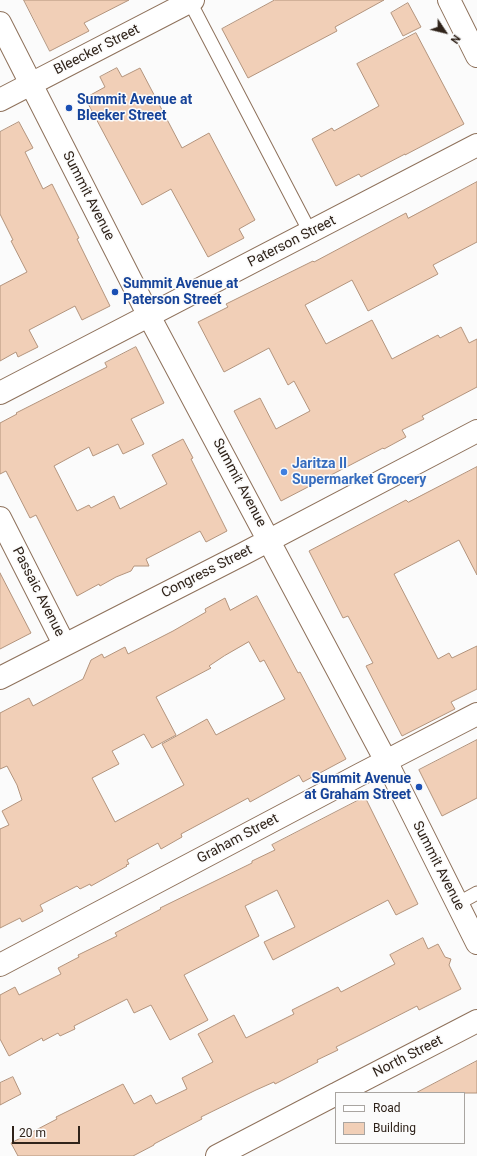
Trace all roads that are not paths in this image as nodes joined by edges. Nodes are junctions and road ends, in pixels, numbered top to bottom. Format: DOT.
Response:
graph roads {
  1 [pos="449,0"];
  2 [pos="192,1"];
  3 [pos="0,23"];
  4 [pos="477,56"];
  5 [pos="31,84"];
  6 [pos="0,100"];
  7 [pos="477,145"];
  8 [pos="310,232"];
  9 [pos="149,316"];
  10 [pos="0,393"];
  11 [pos="477,431"];
  12 [pos="0,518"];
  13 [pos="269,540"];
  14 [pos="64,644"];
  15 [pos="0,678"];
  16 [pos="477,714"];
  17 [pos="386,761"];
  18 [pos="477,893"];
  19 [pos="457,904"];
  20 [pos="477,943"];
  21 [pos="0,965"];
  22 [pos="477,1021"];
  23 [pos="341,1092"];
  24 [pos="335,1095"];
  25 [pos="217,1156"];
  1 -- 4 [label="street"];
  2 -- 5 [label="street, Bleecker Street"];
  2 -- 8 [label="lane"];
  3 -- 5 [label="street, Summit Avenue"];
  5 -- 6 [label="street, Bleecker Street"];
  5 -- 9 [label="street, Summit Avenue"];
  7 -- 8 [label="street, Paterson Street"];
  8 -- 9 [label="street, Paterson Street"];
  9 -- 10 [label="street, Paterson Street"];
  9 -- 13 [label="street, Summit Avenue"];
  11 -- 13 [label="street, Congress Street"];
  12 -- 14 [label="street, Passaic Avenue"];
  13 -- 14 [label="street, Congress Street"];
  13 -- 17 [label="street, Summit Avenue"];
  14 -- 15 [label="street, Congress Street"];
  16 -- 17 [label="street, Graham Street"];
  17 -- 19 [label="street, Summit Avenue"];
  17 -- 21 [label="street, Graham Street"];
  18 -- 19 [label="lane"];
  19 -- 20 [label="street, Summit Avenue"];
  22 -- 23 [label="street, North Street"];
  24 -- 25 [label="street, North Street"];
}
